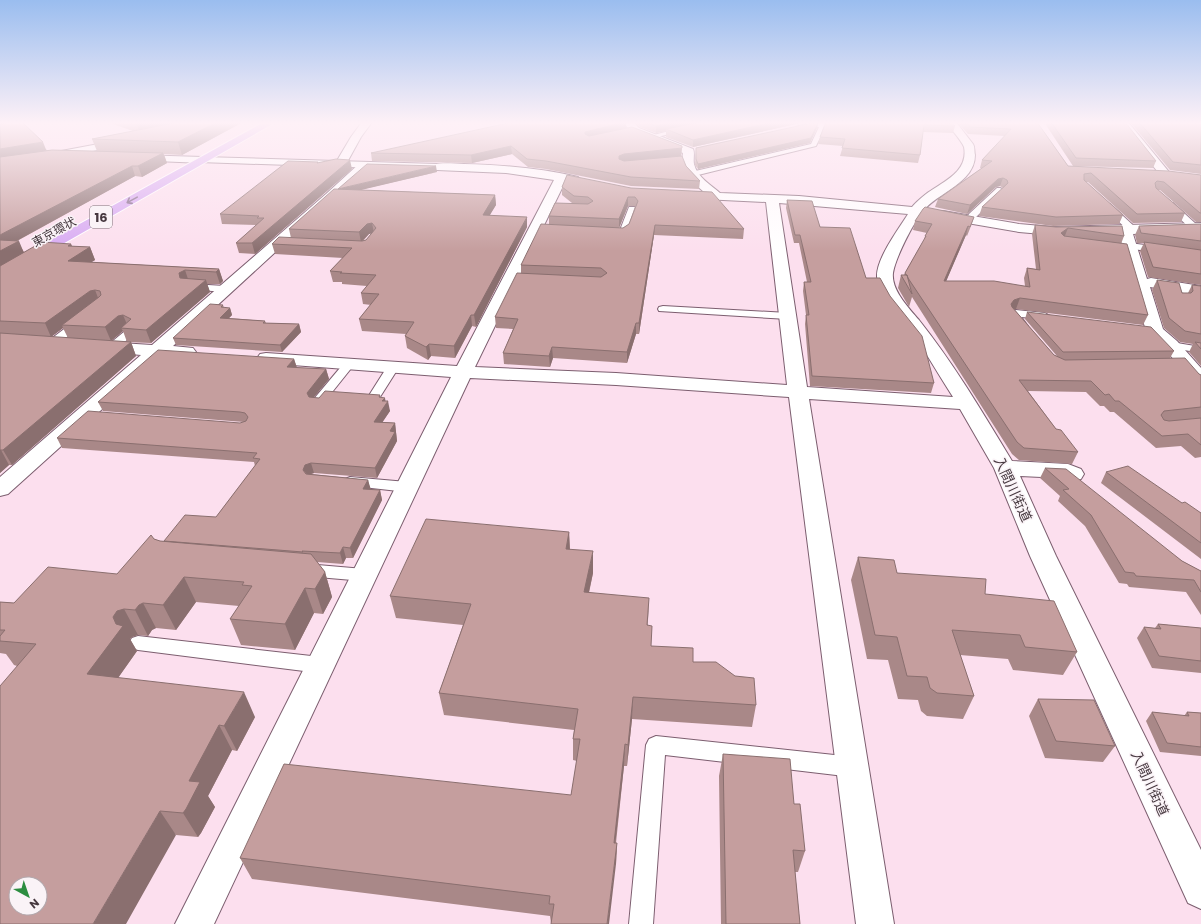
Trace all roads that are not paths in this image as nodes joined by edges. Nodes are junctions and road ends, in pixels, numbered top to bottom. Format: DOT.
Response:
graph roads {
  1 [pos="175,165"];
  2 [pos="193,165"];
  3 [pos="364,165"];
  4 [pos="368,165"];
  5 [pos="688,165"];
  6 [pos="731,165"];
  7 [pos="966,165"];
  8 [pos="1158,165"];
  9 [pos="1149,173"];
  10 [pos="694,174"];
  11 [pos="1165,174"];
  12 [pos="1179,176"];
  13 [pos="561,177"];
  14 [pos="588,183"];
  15 [pos="1000,190"];
  16 [pos="672,194"];
  17 [pos="716,196"];
  18 [pos="1161,198"];
  19 [pos="772,200"];
  20 [pos="1101,200"];
  21 [pos="632,209"];
  22 [pos="916,210"];
  23 [pos="970,221"];
  24 [pos="1198,227"];
  25 [pos="1129,230"];
  26 [pos="599,232"];
  27 [pos="1127,249"];
  28 [pos="1172,252"];
  29 [pos="0,261"];
  30 [pos="0,274"];
  31 [pos="1140,282"];
  32 [pos="189,287"];
  33 [pos="225,289"];
  34 [pos="1201,291"];
  35 [pos="663,309"];
  36 [pos="88,316"];
  37 [pos="788,316"];
  38 [pos="1055,318"];
  39 [pos="129,333"];
  40 [pos="1029,333"];
  41 [pos="44,343"];
  42 [pos="1171,344"];
  43 [pos="112,347"];
  44 [pos="155,350"];
  45 [pos="1201,350"];
  46 [pos="202,353"];
  47 [pos="248,357"];
  48 [pos="349,364"];
  49 [pos="393,367"];
  50 [pos="463,372"];
  51 [pos="1201,380"];
  52 [pos="798,392"];
  53 [pos="374,397"];
  54 [pos="317,404"];
  55 [pos="967,404"];
  56 [pos="1005,468"];
  57 [pos="8,474"];
  58 [pos="337,481"];
  59 [pos="1087,485"];
  60 [pos="407,487"];
  61 [pos="0,488"];
  62 [pos="287,568"];
  63 [pos="364,575"];
  64 [pos="138,644"];
  65 [pos="320,665"];
  66 [pos="853,767"];
  67 [pos="1201,890"];
  68 [pos="194,924"];
  69 [pos="641,924"];
  70 [pos="875,924"];
  1 -- 29 [label="highway, 東京環状 / 16"];
  2 -- 30 [label="highway, 東京環状 / 16, one-way"];
  3 -- 33 [label="street"];
  4 -- 13 [label="street"];
  5 -- 10 [label="street"];
  6 -- 10 [label="lane"];
  7 -- 22 [label="street, 入間川街道"];
  8 -- 11 [label="street"];
  9 -- 11 [label="street"];
  10 -- 17 [label="street"];
  11 -- 12 [label="street"];
  13 -- 14 [label="street"];
  13 -- 50 [label="street"];
  15 -- 23 [label="lane"];
  16 -- 17 [label="street"];
  17 -- 19 [label="street"];
  18 -- 24 [label="lane"];
  19 -- 22 [label="street"];
  19 -- 37 [label="street"];
  20 -- 25 [label="lane"];
  21 -- 26 [label="lane"];
  22 -- 23 [label="street"];
  22 -- 55 [label="street, 入間川街道"];
  23 -- 25 [label="street"];
  24 -- 25 [label="street"];
  25 -- 27 [label="street"];
  27 -- 28 [label="lane"];
  27 -- 31 [label="street"];
  31 -- 34 [label="street"];
  31 -- 42 [label="street"];
  32 -- 33 [label="lane"];
  33 -- 44 [label="street"];
  35 -- 37 [label="lane"];
  36 -- 41 [label="lane"];
  37 -- 52 [label="street"];
  38 -- 40 [label="lane"];
  39 -- 43 [label="lane"];
  41 -- 43 [label="street"];
  42 -- 45 [label="lane"];
  42 -- 51 [label="street"];
  43 -- 44 [label="street"];
  44 -- 46 [label="street"];
  44 -- 57 [label="street"];
  47 -- 48 [label="street"];
  48 -- 49 [label="street"];
  48 -- 54 [label="lane"];
  49 -- 50 [label="street"];
  49 -- 53 [label="lane"];
  50 -- 52 [label="street"];
  50 -- 60 [label="street"];
  52 -- 55 [label="street"];
  52 -- 66 [label="street"];
  55 -- 56 [label="street, 入間川街道"];
  56 -- 59 [label="street"];
  56 -- 67 [label="street, 入間川街道"];
  57 -- 61 [label="street"];
  58 -- 60 [label="lane"];
  60 -- 63 [label="street"];
  62 -- 63 [label="lane"];
  63 -- 65 [label="street"];
  64 -- 65 [label="lane"];
  65 -- 68 [label="street"];
  66 -- 69 [label="lane"];
  66 -- 70 [label="street"];
}
